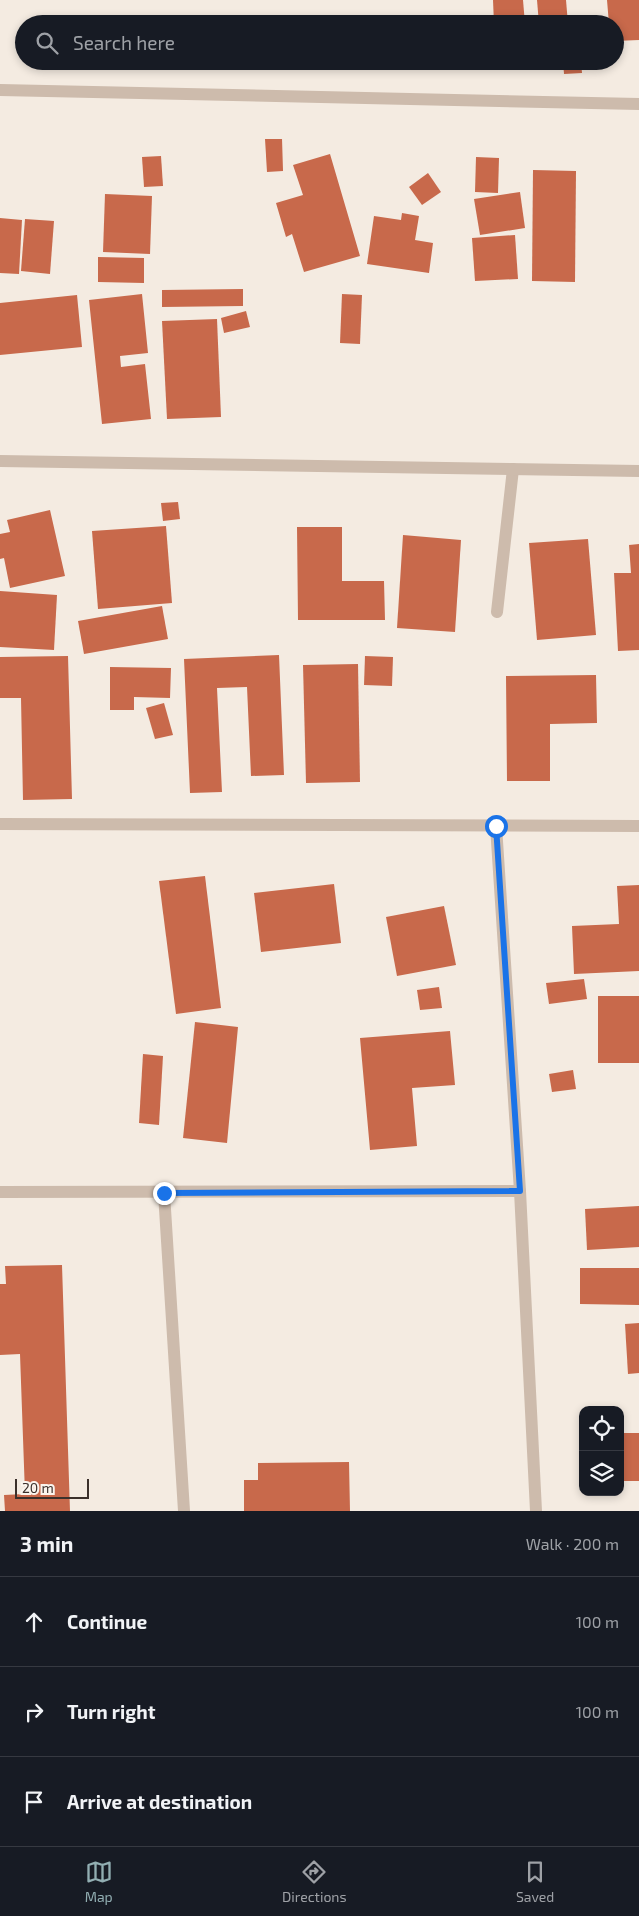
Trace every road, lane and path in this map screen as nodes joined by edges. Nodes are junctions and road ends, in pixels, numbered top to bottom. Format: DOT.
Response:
graph roads {
  1 [pos="0,90"];
  2 [pos="639,104"];
  3 [pos="0,461"];
  4 [pos="513,469"];
  5 [pos="639,470"];
  6 [pos="498,612"];
  7 [pos="0,824"];
  8 [pos="496,826"];
  9 [pos="639,826"];
  10 [pos="520,1191"];
  11 [pos="0,1192"];
  12 [pos="164,1193"];
  13 [pos="184,1511"];
  14 [pos="536,1511"];
  1 -- 2 [label="street"];
  3 -- 4 [label="street"];
  4 -- 5 [label="street"];
  4 -- 6 [label="street"];
  7 -- 8 [label="street"];
  8 -- 9 [label="street"];
  8 -- 10 [label="street"];
  10 -- 12 [label="street"];
  10 -- 14 [label="street"];
  11 -- 12 [label="street"];
  12 -- 13 [label="street"];
}
